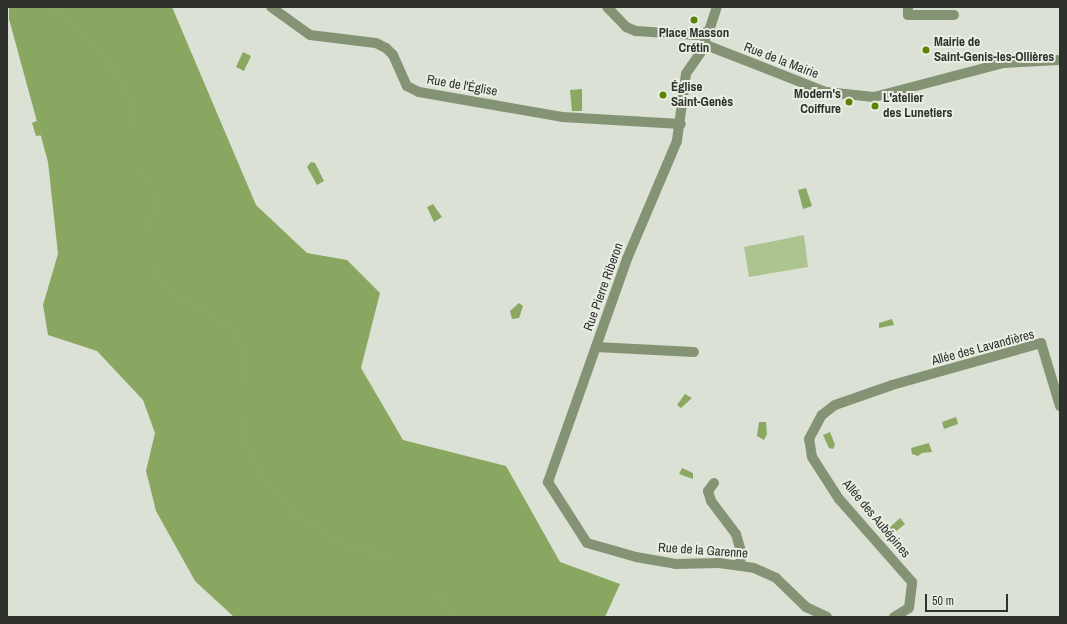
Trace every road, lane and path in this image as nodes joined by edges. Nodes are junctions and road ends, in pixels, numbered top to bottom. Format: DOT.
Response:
graph roads {
  1 [pos="272,7"];
  2 [pos="607,7"];
  3 [pos="717,7"];
  4 [pos="908,7"];
  5 [pos="954,15"];
  6 [pos="704,35"];
  7 [pos="706,45"];
  8 [pos="1060,60"];
  9 [pos="681,124"];
  10 [pos="596,347"];
  11 [pos="694,352"];
  12 [pos="892,385"];
  13 [pos="1060,406"];
  14 [pos="714,483"];
  15 [pos="587,543"];
  16 [pos="740,566"];
  17 [pos="827,617"];
  18 [pos="894,617"];
  1 -- 9 [label="street, Rue de l'Église"];
  2 -- 6 [label="street"];
  3 -- 6 [label="street"];
  4 -- 5 [label="street"];
  6 -- 7 [label="street"];
  7 -- 8 [label="street, Rue de la Mairie"];
  7 -- 9 [label="street, Rue Pierre Riberon"];
  9 -- 10 [label="street, Rue Pierre Riberon"];
  10 -- 11 [label="street"];
  10 -- 15 [label="street, Rue Pierre Riberon"];
  12 -- 13 [label="street, Allée des Lavandières"];
  12 -- 18 [label="street, Allée des Aubépines"];
  14 -- 16 [label="street"];
  15 -- 16 [label="street, Rue de la Garenne"];
  16 -- 17 [label="street, Rue de la Garenne"];
}
